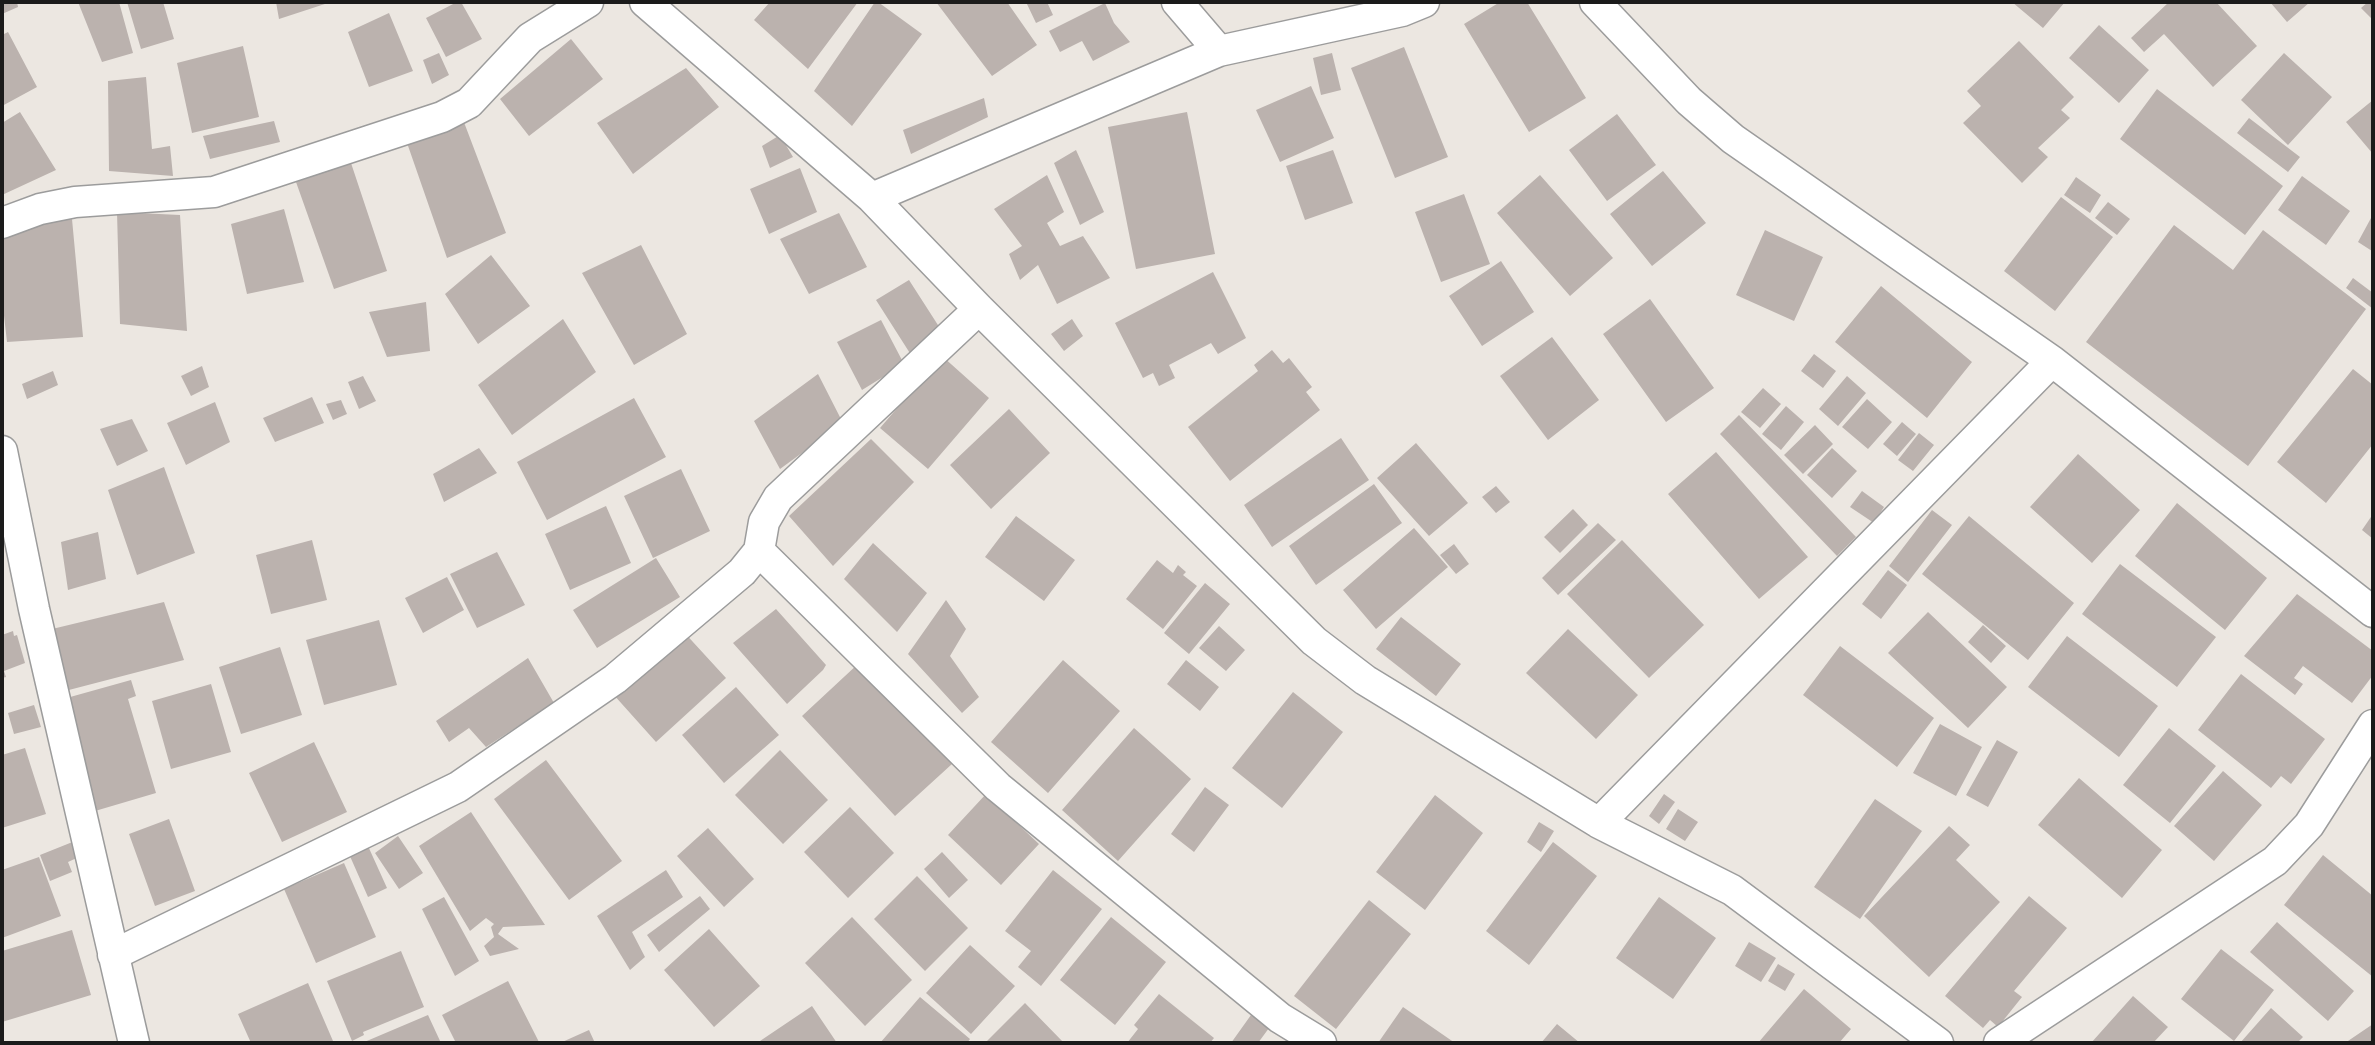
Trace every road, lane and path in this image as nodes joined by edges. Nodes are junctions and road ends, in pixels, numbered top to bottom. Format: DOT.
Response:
graph roads {
  1 [pos="588,2"];
  2 [pos="645,2"];
  3 [pos="1177,2"];
  4 [pos="1424,2"];
  5 [pos="1595,2"];
  6 [pos="1219,51"];
  7 [pos="873,198"];
  8 [pos="2,223"];
  9 [pos="979,309"];
  10 [pos="2052,361"];
  11 [pos="2,451"];
  12 [pos="759,551"];
  13 [pos="2373,612"];
  14 [pos="2373,725"];
  15 [pos="1599,823"];
  16 [pos="113,954"];
  17 [pos="134,1043"];
  18 [pos="1321,1043"];
  19 [pos="1938,1043"];
  20 [pos="1999,1043"];
  1 -- 8 [label="street"];
  2 -- 7 [label="street"];
  3 -- 6 [label="street"];
  4 -- 6 [label="street"];
  5 -- 10 [label="street"];
  6 -- 7 [label="street"];
  7 -- 9 [label="street"];
  9 -- 12 [label="street"];
  9 -- 15 [label="street"];
  10 -- 13 [label="street"];
  10 -- 15 [label="street"];
  11 -- 16 [label="street"];
  12 -- 16 [label="street"];
  12 -- 18 [label="street"];
  14 -- 20 [label="street"];
  15 -- 19 [label="street"];
  16 -- 17 [label="street"];
}
